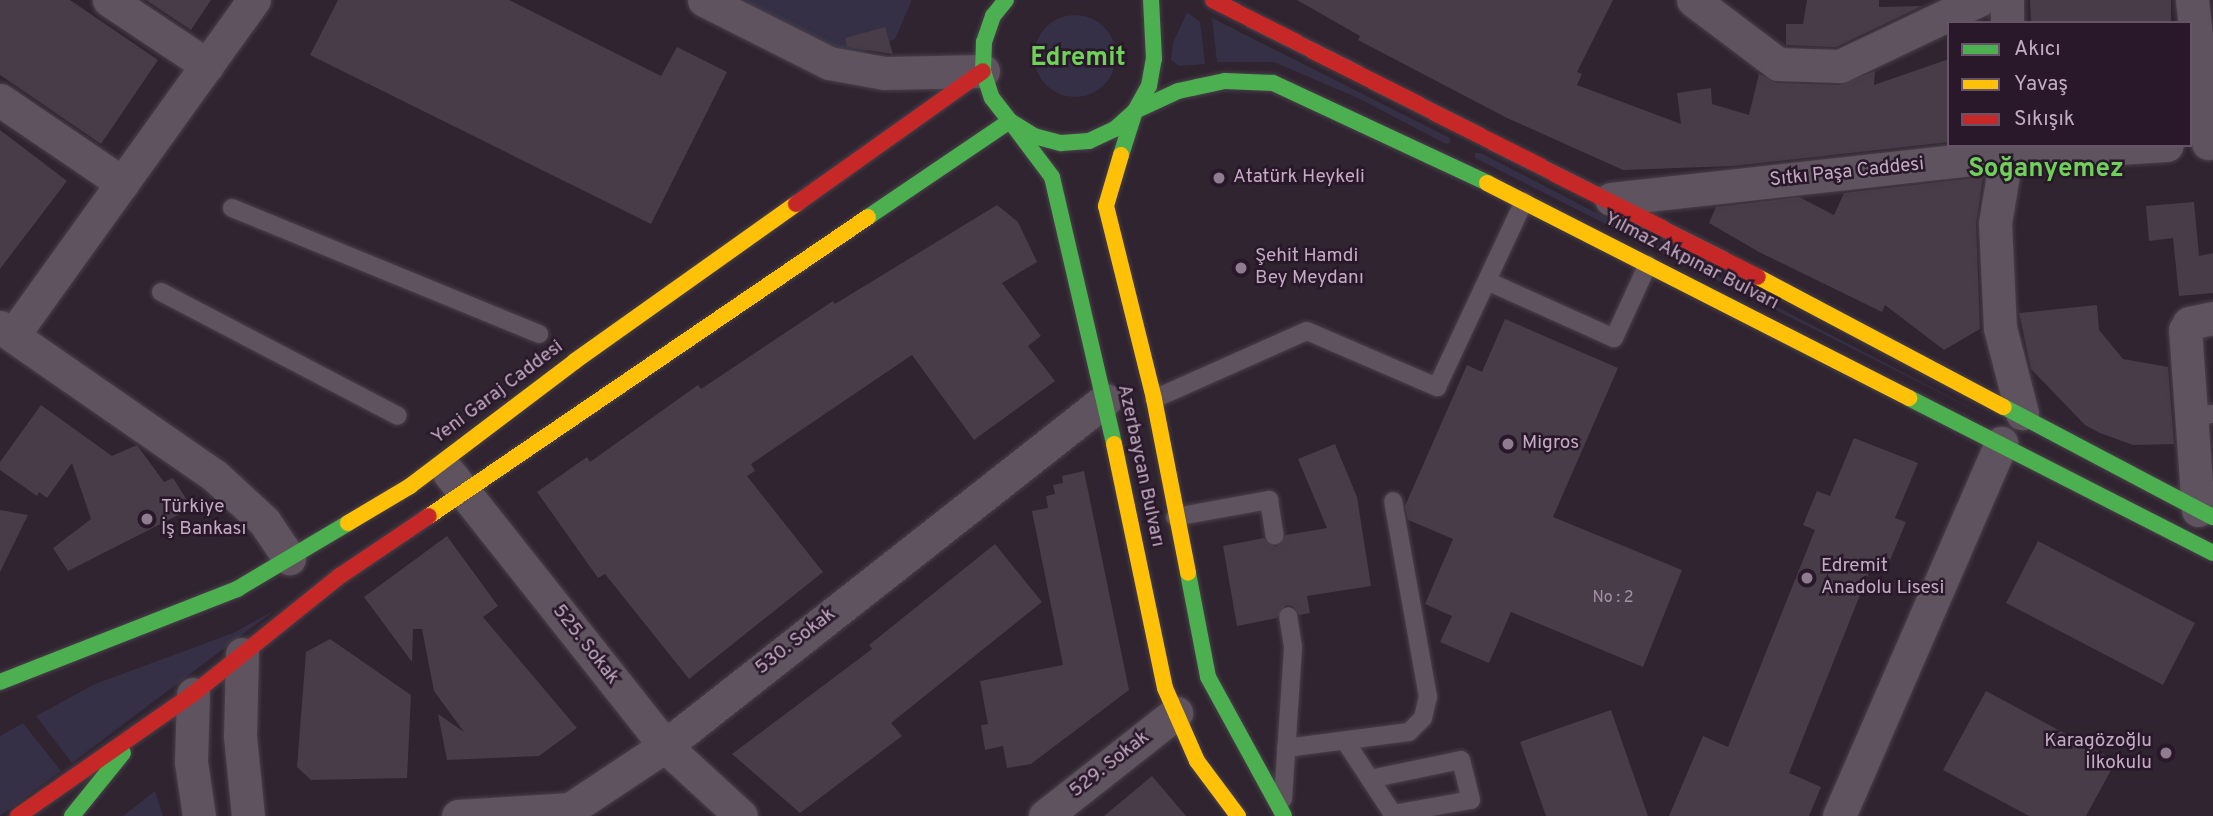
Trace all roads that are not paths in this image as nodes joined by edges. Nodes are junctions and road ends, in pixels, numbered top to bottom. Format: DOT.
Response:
graph roads {
  1 [pos="108,0"];
  2 [pos="254,0"];
  3 [pos="704,0"];
  4 [pos="1006,0"];
  5 [pos="1130,0"];
  6 [pos="1151,0"];
  7 [pos="1213,0"];
  8 [pos="1693,0"];
  9 [pos="1979,0"];
  10 [pos="2007,0"];
  11 [pos="2199,2"];
  12 [pos="993,8"];
  13 [pos="2007,21"];
  14 [pos="1154,59"];
  15 [pos="206,65"];
  16 [pos="983,71"];
  17 [pos="0,100"];
  18 [pos="1135,111"];
  19 [pos="1010,121"];
  20 [pos="2204,143"];
  21 [pos="2103,147"];
  22 [pos="2008,150"];
  23 [pos="122,183"];
  24 [pos="1611,199"];
  25 [pos="1524,201"];
  26 [pos="232,208"];
  27 [pos="1648,264"];
  28 [pos="1487,281"];
  29 [pos="161,292"];
  30 [pos="2201,321"];
  31 [pos="6,331"];
  32 [pos="539,334"];
  33 [pos="1154,399"];
  34 [pos="1105,400"];
  35 [pos="2022,414"];
  36 [pos="398,416"];
  37 [pos="2202,416"];
  38 [pos="534,418"];
  39 [pos="2001,443"];
  40 [pos="441,463"];
  41 [pos="464,491"];
  42 [pos="1393,500"];
  43 [pos="2206,514"];
  44 [pos="1175,517"];
  45 [pos="1275,536"];
  46 [pos="2213,553"];
  47 [pos="289,558"];
  48 [pos="1288,616"];
  49 [pos="242,654"];
  50 [pos="0,682"];
  51 [pos="193,694"];
  52 [pos="1176,713"];
  53 [pos="140,731"];
  54 [pos="1345,741"];
  55 [pos="665,746"];
  56 [pos="1286,748"];
  57 [pos="1370,779"];
  58 [pos="1283,814"];
  59 [pos="18,816"];
  60 [pos="72,816"];
  61 [pos="199,816"];
  62 [pos="248,816"];
  63 [pos="458,816"];
  64 [pos="741,816"];
  65 [pos="1045,816"];
  66 [pos="1238,816"];
  67 [pos="1839,816"];
  1 -- 15 [label="street"];
  2 -- 15 [label="street"];
  3 -- 16 [label="street"];
  4 -- 12 [label="main road"];
  5 -- 14 [label="main road"];
  6 -- 14 [label="main road"];
  7 -- 24 [label="main road, Yılmaz Akpınar Bulvarı"];
  8 -- 9 [label="street"];
  10 -- 13 [label="street"];
  11 -- 20 [label="street"];
  12 -- 16 [label="main road"];
  14 -- 18 [label="main road, Azerbaycan Bulvarı"];
  15 -- 23 [label="street"];
  16 -- 19 [label="main road, Azerbaycan Bulvarı"];
  16 -- 38 [label="main road, Yeni Garaj Caddesi"];
  17 -- 23 [label="street"];
  18 -- 19 [label="main road"];
  18 -- 25 [label="main road, Yılmaz Akpınar Bulvarı"];
  18 -- 33 [label="main road, Azerbaycan Bulvarı"];
  19 -- 34 [label="main road, Azerbaycan Bulvarı"];
  19 -- 38 [label="main road, Yeni Garaj Caddesi"];
  21 -- 22 [label="street, Sıtkı Paşa Caddesi"];
  22 -- 24 [label="street, Sıtkı Paşa Caddesi"];
  22 -- 35 [label="street"];
  23 -- 31 [label="street"];
  24 -- 35 [label="main road, Yılmaz Akpınar Bulvarı"];
  25 -- 27 [label="main road, Yılmaz Akpınar Bulvarı"];
  25 -- 28 [label="lane"];
  26 -- 32 [label="lane"];
  27 -- 28 [label="lane"];
  27 -- 39 [label="main road, Yılmaz Akpınar Bulvarı"];
  28 -- 33 [label="lane"];
  29 -- 36 [label="lane"];
  30 -- 37 [label="street"];
  31 -- 47 [label="street"];
  33 -- 44 [label="main road, Azerbaycan Bulvarı"];
  34 -- 52 [label="main road, Azerbaycan Bulvarı"];
  34 -- 55 [label="street, 530. Sokak"];
  35 -- 43 [label="main road, Yılmaz Akpınar Bulvarı"];
  37 -- 43 [label="street"];
  38 -- 40 [label="main road, Yeni Garaj Caddesi"];
  38 -- 41 [label="main road, Yeni Garaj Caddesi"];
  39 -- 46 [label="main road, Yılmaz Akpınar Bulvarı"];
  39 -- 67 [label="street"];
  40 -- 41 [label="street, 525. Sokak"];
  40 -- 47 [label="main road, Yeni Garaj Caddesi"];
  41 -- 49 [label="main road, Yeni Garaj Caddesi"];
  41 -- 55 [label="street, 525. Sokak"];
  42 -- 54 [label="lane"];
  44 -- 45 [label="lane"];
  44 -- 58 [label="main road, Azerbaycan Bulvarı"];
  47 -- 50 [label="main road, Yeni Garaj Caddesi"];
  48 -- 56 [label="lane"];
  49 -- 51 [label="main road, Yeni Garaj Caddesi"];
  49 -- 62 [label="street"];
  51 -- 53 [label="main road, Yeni Garaj Caddesi"];
  51 -- 61 [label="street"];
  52 -- 65 [label="street, 529. Sokak"];
  52 -- 66 [label="main road, Azerbaycan Bulvarı"];
  53 -- 59 [label="main road, Yeni Garaj Caddesi"];
  53 -- 60 [label="main road"];
  54 -- 56 [label="lane"];
  54 -- 57 [label="lane"];
  55 -- 63 [label="street, 530. Sokak"];
  55 -- 64 [label="street, 525. Sokak"];
  56 -- 58 [label="lane"];
  57 -- 57 [label="lane"];
}
